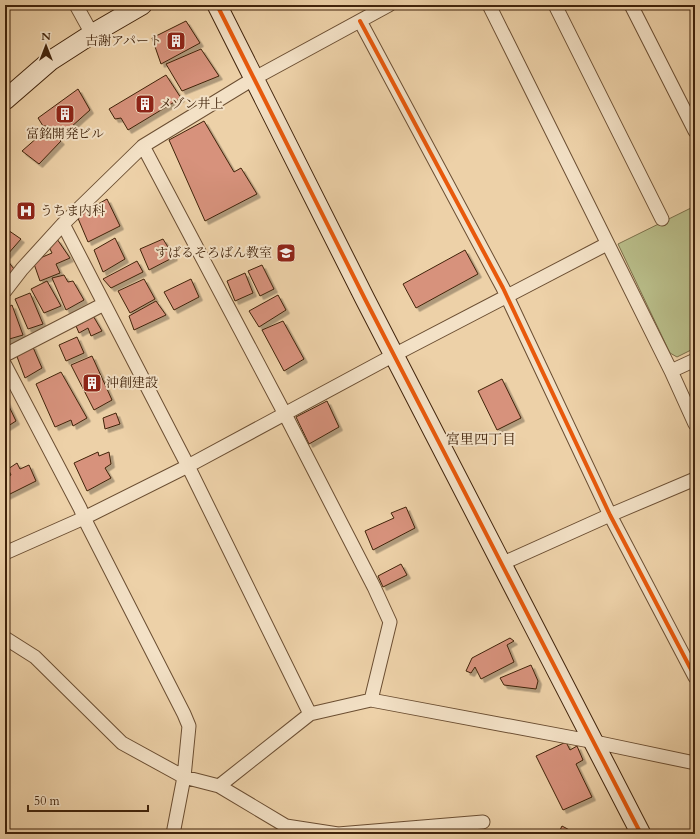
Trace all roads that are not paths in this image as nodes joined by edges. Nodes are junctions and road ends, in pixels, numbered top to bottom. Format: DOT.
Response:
graph roads {
  1 [pos="76,5"];
  2 [pos="142,5"];
  3 [pos="217,5"];
  4 [pos="389,5"];
  5 [pos="489,5"];
  6 [pos="555,5"];
  7 [pos="631,5"];
  8 [pos="360,21"];
  9 [pos="92,34"];
  10 [pos="253,79"];
  11 [pos="5,100"];
  12 [pos="695,131"];
  13 [pos="143,146"];
  14 [pos="662,219"];
  15 [pos="63,224"];
  16 [pos="608,244"];
  17 [pos="5,291"];
  18 [pos="507,296"];
  19 [pos="104,304"];
  20 [pos="5,355"];
  21 [pos="394,355"];
  22 [pos="695,360"];
  23 [pos="5,365"];
  24 [pos="671,371"];
  25 [pos="284,414"];
  26 [pos="695,424"];
  27 [pos="188,466"];
  28 [pos="695,479"];
  29 [pos="610,515"];
  30 [pos="84,518"];
  31 [pos="5,553"];
  32 [pos="501,564"];
  33 [pos="5,638"];
  34 [pos="695,677"];
  35 [pos="371,700"];
  36 [pos="310,714"];
  37 [pos="594,742"];
  38 [pos="695,763"];
  39 [pos="184,777"];
  40 [pos="218,786"];
  41 [pos="483,822"];
  42 [pos="173,834"];
  43 [pos="338,834"];
  44 [pos="641,834"];
  1 -- 9 [label="street"];
  2 -- 9 [label="street"];
  3 -- 10 [label="street"];
  4 -- 8 [label="street"];
  5 -- 16 [label="street"];
  6 -- 14 [label="street"];
  7 -- 12 [label="street"];
  8 -- 10 [label="street"];
  8 -- 18 [label="street"];
  9 -- 11 [label="street"];
  10 -- 13 [label="street"];
  10 -- 21 [label="street"];
  13 -- 15 [label="street"];
  13 -- 25 [label="street"];
  15 -- 17 [label="street"];
  15 -- 19 [label="street"];
  16 -- 18 [label="street"];
  16 -- 24 [label="street"];
  18 -- 21 [label="street"];
  18 -- 29 [label="street"];
  19 -- 20 [label="street"];
  19 -- 27 [label="street"];
  21 -- 25 [label="street"];
  21 -- 32 [label="street"];
  22 -- 24 [label="street"];
  23 -- 30 [label="street"];
  24 -- 26 [label="street"];
  25 -- 27 [label="street"];
  25 -- 35 [label="street"];
  27 -- 30 [label="street"];
  27 -- 36 [label="street"];
  28 -- 29 [label="street"];
  29 -- 32 [label="street"];
  29 -- 34 [label="street"];
  30 -- 31 [label="street"];
  30 -- 39 [label="street"];
  32 -- 37 [label="street"];
  33 -- 39 [label="street"];
  35 -- 36 [label="street"];
  35 -- 37 [label="street"];
  36 -- 40 [label="street"];
  37 -- 38 [label="street"];
  37 -- 44 [label="street"];
  39 -- 40 [label="street"];
  39 -- 42 [label="street"];
  40 -- 43 [label="street"];
  41 -- 43 [label="street"];
}
